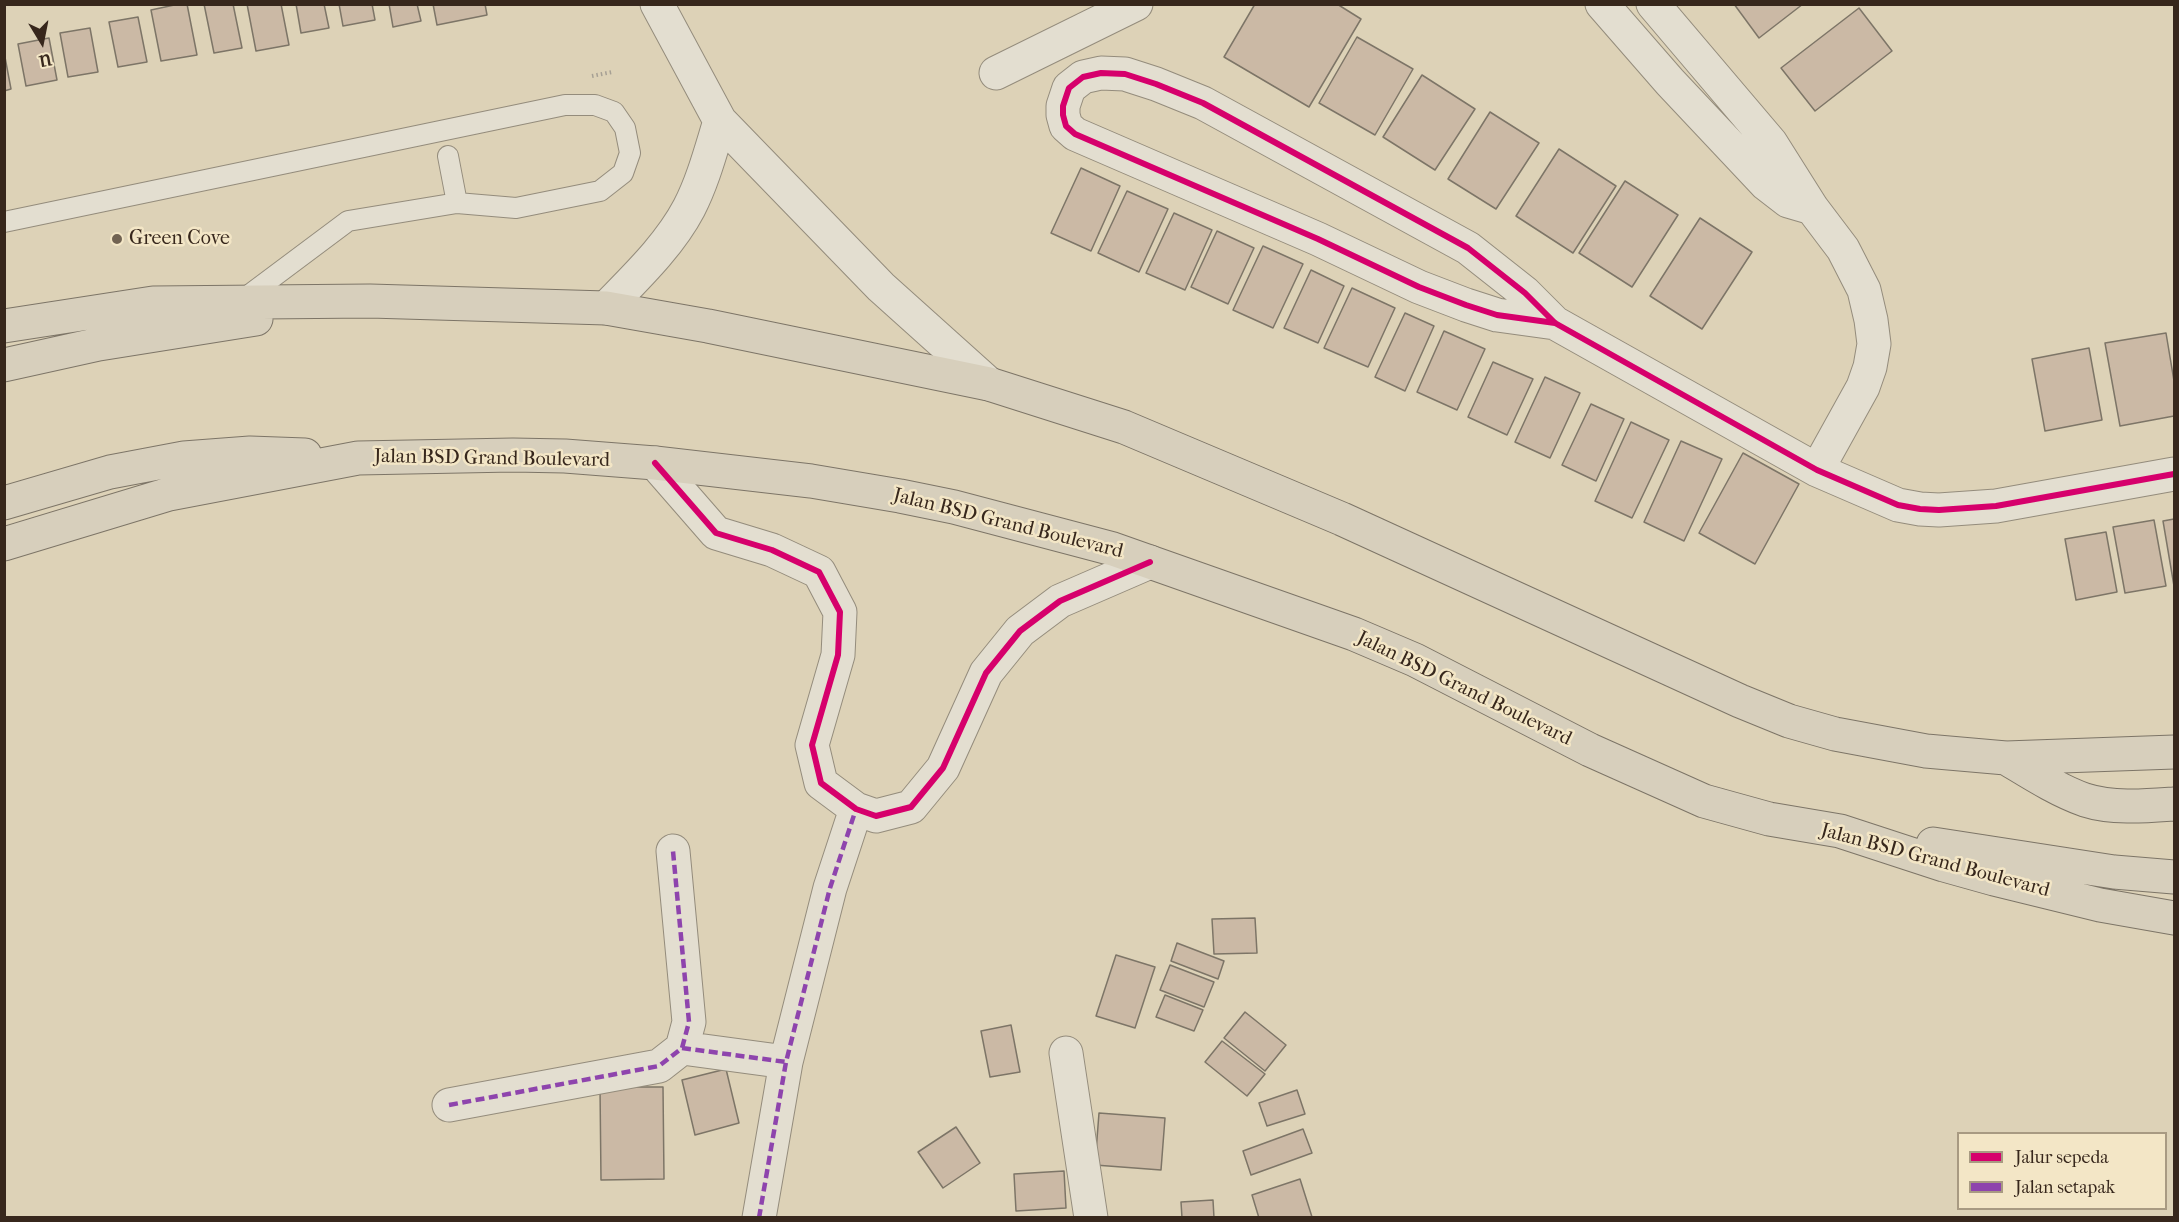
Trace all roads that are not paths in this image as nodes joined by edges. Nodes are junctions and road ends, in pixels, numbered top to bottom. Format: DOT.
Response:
graph roads {
  1 [pos="657,4"];
  2 [pos="1136,4"];
  3 [pos="1653,4"];
  4 [pos="1612,8"];
  5 [pos="996,73"];
  6 [pos="720,121"];
  7 [pos="448,156"];
  8 [pos="457,203"];
  9 [pos="1812,208"];
  10 [pos="4,222"];
  11 [pos="370,301"];
  12 [pos="239,303"];
  13 [pos="606,308"];
  14 [pos="1555,323"];
  15 [pos="4,326"];
  16 [pos="4,365"];
  17 [pos="989,384"];
  18 [pos="358,458"];
  19 [pos="655,463"];
  20 [pos="1817,470"];
  21 [pos="2175,474"];
  22 [pos="4,502"];
  23 [pos="4,544"];
  24 [pos="1150,562"];
  25 [pos="2175,752"];
  26 [pos="2006,758"];
  27 [pos="2175,804"];
  28 [pos="856,809"];
  29 [pos="1840,831"];
  30 [pos="673,851"];
  31 [pos="2175,877"];
  32 [pos="2175,918"];
  33 [pos="682,1048"];
  34 [pos="1066,1053"];
  35 [pos="786,1062"];
  36 [pos="449,1105"];
  37 [pos="759,1218"];
  38 [pos="1091,1218"];
  1 -- 6 [label="street"];
  2 -- 5 [label="street"];
  3 -- 9 [label="street"];
  4 -- 9 [label="street"];
  6 -- 13 [label="street"];
  6 -- 17 [label="street"];
  7 -- 8 [label="lane"];
  8 -- 10 [label="lane"];
  8 -- 12 [label="lane"];
  9 -- 20 [label="street"];
  11 -- 12 [label="main road"];
  11 -- 13 [label="main road"];
  11 -- 16 [label="main road"];
  12 -- 15 [label="main road"];
  13 -- 17 [label="main road"];
  14 -- 14 [label="street"];
  14 -- 20 [label="street"];
  17 -- 26 [label="main road"];
  18 -- 19 [label="main road, Jalan BSD Grand Boulevard"];
  18 -- 22 [label="main road"];
  18 -- 23 [label="main road, Jalan BSD Grand Boulevard"];
  19 -- 24 [label="main road, Jalan BSD Grand Boulevard"];
  19 -- 28 [label="street"];
  20 -- 21 [label="street"];
  24 -- 28 [label="street"];
  24 -- 29 [label="main road, Jalan BSD Grand Boulevard"];
  25 -- 26 [label="main road"];
  26 -- 27 [label="main road"];
  28 -- 35 [label="street"];
  29 -- 31 [label="main road"];
  29 -- 32 [label="main road, Jalan BSD Grand Boulevard"];
  30 -- 33 [label="street"];
  33 -- 35 [label="street"];
  33 -- 36 [label="street"];
  34 -- 38 [label="street"];
  35 -- 37 [label="street"];
}
